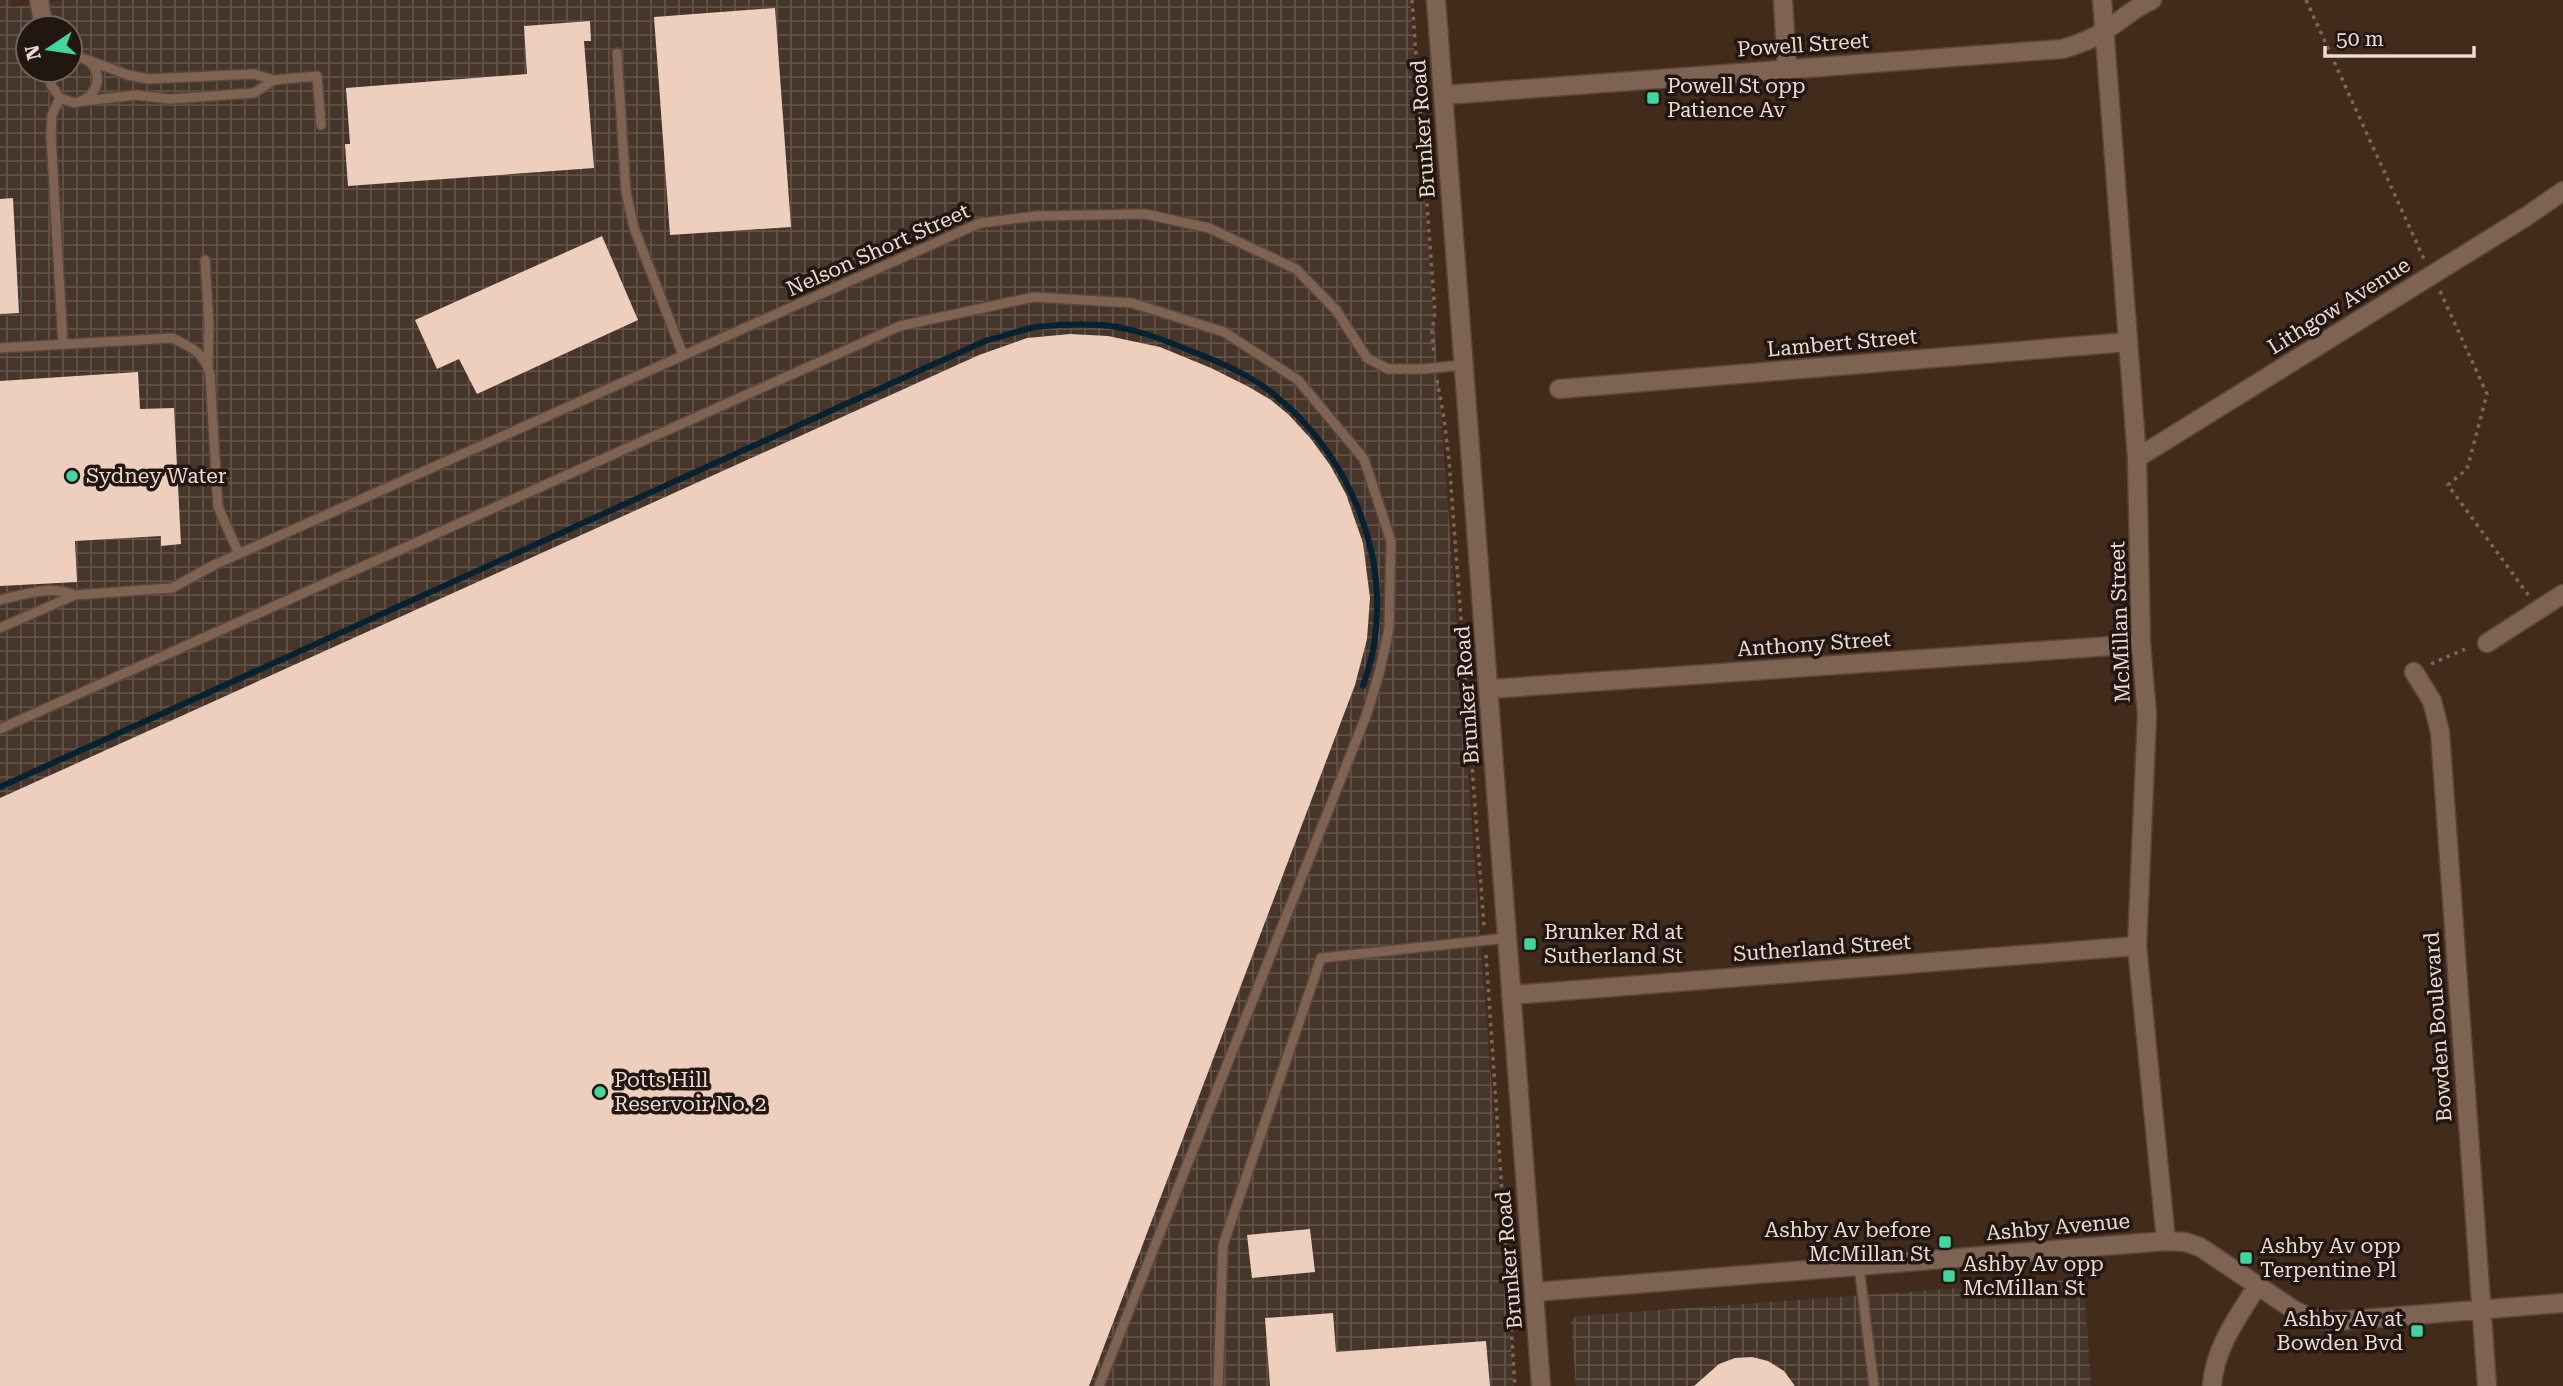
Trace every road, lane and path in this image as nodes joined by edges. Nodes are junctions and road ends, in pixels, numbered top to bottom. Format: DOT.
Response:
graph roads {
  1 [pos="1412,0"];
  2 [pos="1436,0"];
  3 [pos="1783,0"];
  4 [pos="2102,0"];
  5 [pos="2152,0"];
  6 [pos="2306,0"];
  7 [pos="2104,31"];
  8 [pos="617,54"];
  9 [pos="84,58"];
  10 [pos="88,60"];
  11 [pos="1787,68"];
  12 [pos="274,80"];
  13 [pos="51,84"];
  14 [pos="1444,95"];
  15 [pos="60,98"];
  16 [pos="84,101"];
  17 [pos="321,125"];
  18 [pos="2563,191"];
  19 [pos="205,260"];
  20 [pos="2432,275"];
  21 [pos="1432,331"];
  22 [pos="2127,342"];
  23 [pos="63,345"];
  24 [pos="0,348"];
  25 [pos="683,355"];
  26 [pos="1463,365"];
  27 [pos="208,368"];
  28 [pos="1559,389"];
  29 [pos="1440,403"];
  30 [pos="2137,458"];
  31 [pos="239,554"];
  32 [pos="2563,594"];
  33 [pos="75,595"];
  34 [pos="0,600"];
  35 [pos="2539,609"];
  36 [pos="0,628"];
  37 [pos="2487,643"];
  38 [pos="2141,644"];
  39 [pos="2465,649"];
  40 [pos="2413,672"];
  41 [pos="1489,689"];
  42 [pos="0,729"];
  43 [pos="1507,938"];
  44 [pos="1485,940"];
  45 [pos="2137,946"];
  46 [pos="1511,995"];
  47 [pos="2166,1241"];
  48 [pos="1858,1266"];
  49 [pos="2258,1285"];
  50 [pos="1535,1292"];
  51 [pos="2563,1303"];
  52 [pos="2480,1308"];
  53 [pos="1099,1386"];
  54 [pos="1218,1386"];
  55 [pos="1515,1386"];
  56 [pos="1541,1386"];
  57 [pos="1874,1386"];
  58 [pos="2212,1386"];
  59 [pos="2487,1386"];
  1 -- 21 [label="path"];
  2 -- 14 [label="street, Brunker Road"];
  3 -- 11 [label="street"];
  4 -- 7 [label="street, McMillan Street"];
  5 -- 7 [label="street, Powell Street"];
  6 -- 20 [label="path"];
  7 -- 11 [label="street, Powell Street"];
  7 -- 22 [label="street, McMillan Street"];
  8 -- 25 [label="lane"];
  9 -- 10 [label="lane"];
  10 -- 12 [label="lane"];
  10 -- 16 [label="lane"];
  11 -- 14 [label="street, Powell Street"];
  12 -- 16 [label="lane"];
  12 -- 17 [label="lane"];
  13 -- 15 [label="lane"];
  14 -- 26 [label="street, Brunker Road"];
  15 -- 16 [label="lane"];
  15 -- 23 [label="lane"];
  18 -- 20 [label="street, Lithgow Avenue"];
  19 -- 27 [label="lane"];
  20 -- 30 [label="street, Lithgow Avenue"];
  20 -- 35 [label="path"];
  22 -- 28 [label="street, Lambert Street"];
  22 -- 30 [label="street, McMillan Street"];
  23 -- 24 [label="lane"];
  23 -- 27 [label="lane"];
  25 -- 26 [label="lane, Nelson Short Street"];
  25 -- 31 [label="lane, Nelson Short Street"];
  26 -- 41 [label="street, Brunker Road"];
  27 -- 31 [label="lane"];
  29 -- 44 [label="path"];
  30 -- 38 [label="street, McMillan Street"];
  31 -- 33 [label="lane, Nelson Short Street"];
  32 -- 35 [label="street"];
  33 -- 34 [label="lane"];
  33 -- 36 [label="lane"];
  35 -- 37 [label="street"];
  38 -- 41 [label="street, Anthony Street"];
  38 -- 45 [label="street, McMillan Street"];
  39 -- 40 [label="path"];
  40 -- 52 [label="street, Bowden Boulevard"];
  41 -- 43 [label="street, Brunker Road"];
  42 -- 53 [label="lane"];
  43 -- 44 [label="lane"];
  43 -- 46 [label="street, Brunker Road"];
  44 -- 54 [label="lane"];
  44 -- 55 [label="path"];
  45 -- 46 [label="street, Sutherland Street"];
  45 -- 47 [label="street, McMillan Street"];
  46 -- 50 [label="street, Brunker Road"];
  47 -- 48 [label="street, Ashby Avenue"];
  47 -- 49 [label="street, Ashby Avenue"];
  48 -- 50 [label="street, Ashby Avenue"];
  48 -- 57 [label="lane"];
  49 -- 52 [label="street, Ashby Avenue"];
  49 -- 58 [label="street"];
  50 -- 56 [label="street, Brunker Road"];
  51 -- 52 [label="street, Ashby Avenue"];
  52 -- 59 [label="street, Bowden Boulevard"];
}
